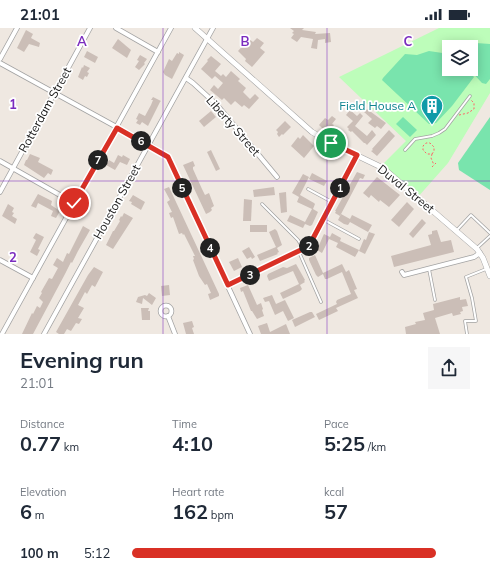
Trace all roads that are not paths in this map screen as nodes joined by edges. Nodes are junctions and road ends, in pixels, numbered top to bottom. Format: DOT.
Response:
graph roads {
  1 [pos="17,28"];
  2 [pos="90,28"];
  3 [pos="116,28"];
  4 [pos="171,28"];
  5 [pos="195,28"];
  6 [pos="214,28"];
  7 [pos="207,39"];
  8 [pos="158,52"];
  9 [pos="0,59"];
  10 [pos="0,63"];
  11 [pos="186,78"];
  12 [pos="54,93"];
  13 [pos="470,96"];
  14 [pos="117,128"];
  15 [pos="149,145"];
  16 [pos="405,150"];
  17 [pos="357,155"];
  18 [pos="0,161"];
  19 [pos="13,168"];
  20 [pos="277,177"];
  21 [pos="308,189"];
  22 [pos="0,192"];
  23 [pos="332,202"];
  24 [pos="74,203"];
  25 [pos="262,204"];
  26 [pos="323,220"];
  27 [pos="456,231"];
  28 [pos="490,233"];
  29 [pos="490,236"];
  30 [pos="359,239"];
  31 [pos="304,249"];
  32 [pos="478,251"];
  33 [pos="299,252"];
  34 [pos="0,260"];
  35 [pos="487,268"];
  36 [pos="429,269"];
  37 [pos="402,272"];
  38 [pos="490,276"];
  39 [pos="33,278"];
  40 [pos="228,285"];
  41 [pos="435,300"];
  42 [pos="321,302"];
  43 [pos="168,316"];
  44 [pos="2,334"];
  45 [pos="44,334"];
  46 [pos="175,334"];
  47 [pos="250,334"];
  48 [pos="467,334"];
  1 -- 9 [label="street"];
  2 -- 12 [label="street, Rotterdam Street"];
  3 -- 8 [label="street"];
  4 -- 8 [label="street"];
  5 -- 7 [label="street, Duval Street"];
  6 -- 7 [label="street, Houston Street"];
  7 -- 11 [label="street, Houston Street"];
  7 -- 17 [label="street, Duval Street"];
  8 -- 14 [label="street"];
  10 -- 12 [label="street"];
  11 -- 15 [label="street, Houston Street"];
  11 -- 20 [label="street, Liberty Street"];
  12 -- 14 [label="street"];
  12 -- 19 [label="street, Rotterdam Street"];
  13 -- 16 [label="lane"];
  14 -- 15 [label="street"];
  14 -- 24 [label="street"];
  15 -- 40 [label="street"];
  15 -- 45 [label="street, Houston Street"];
  17 -- 23 [label="street"];
  17 -- 27 [label="street, Duval Street"];
  18 -- 19 [label="street"];
  19 -- 22 [label="street, Rotterdam Street"];
  19 -- 24 [label="street"];
  21 -- 23 [label="lane"];
  23 -- 26 [label="street"];
  24 -- 39 [label="street"];
  25 -- 31 [label="lane"];
  26 -- 30 [label="lane"];
  26 -- 31 [label="street"];
  27 -- 28 [label="lane"];
  27 -- 32 [label="street, Duval Street"];
  29 -- 32 [label="lane"];
  31 -- 33 [label="street"];
  32 -- 35 [label="street, Duval Street"];
  32 -- 36 [label="street"];
  33 -- 40 [label="street"];
  33 -- 42 [label="lane"];
  34 -- 39 [label="street"];
  35 -- 38 [label="street, Duval Street"];
  35 -- 48 [label="lane"];
  36 -- 37 [label="street"];
  36 -- 41 [label="lane"];
  39 -- 44 [label="street"];
  40 -- 47 [label="street"];
  43 -- 46 [label="street"];
}
